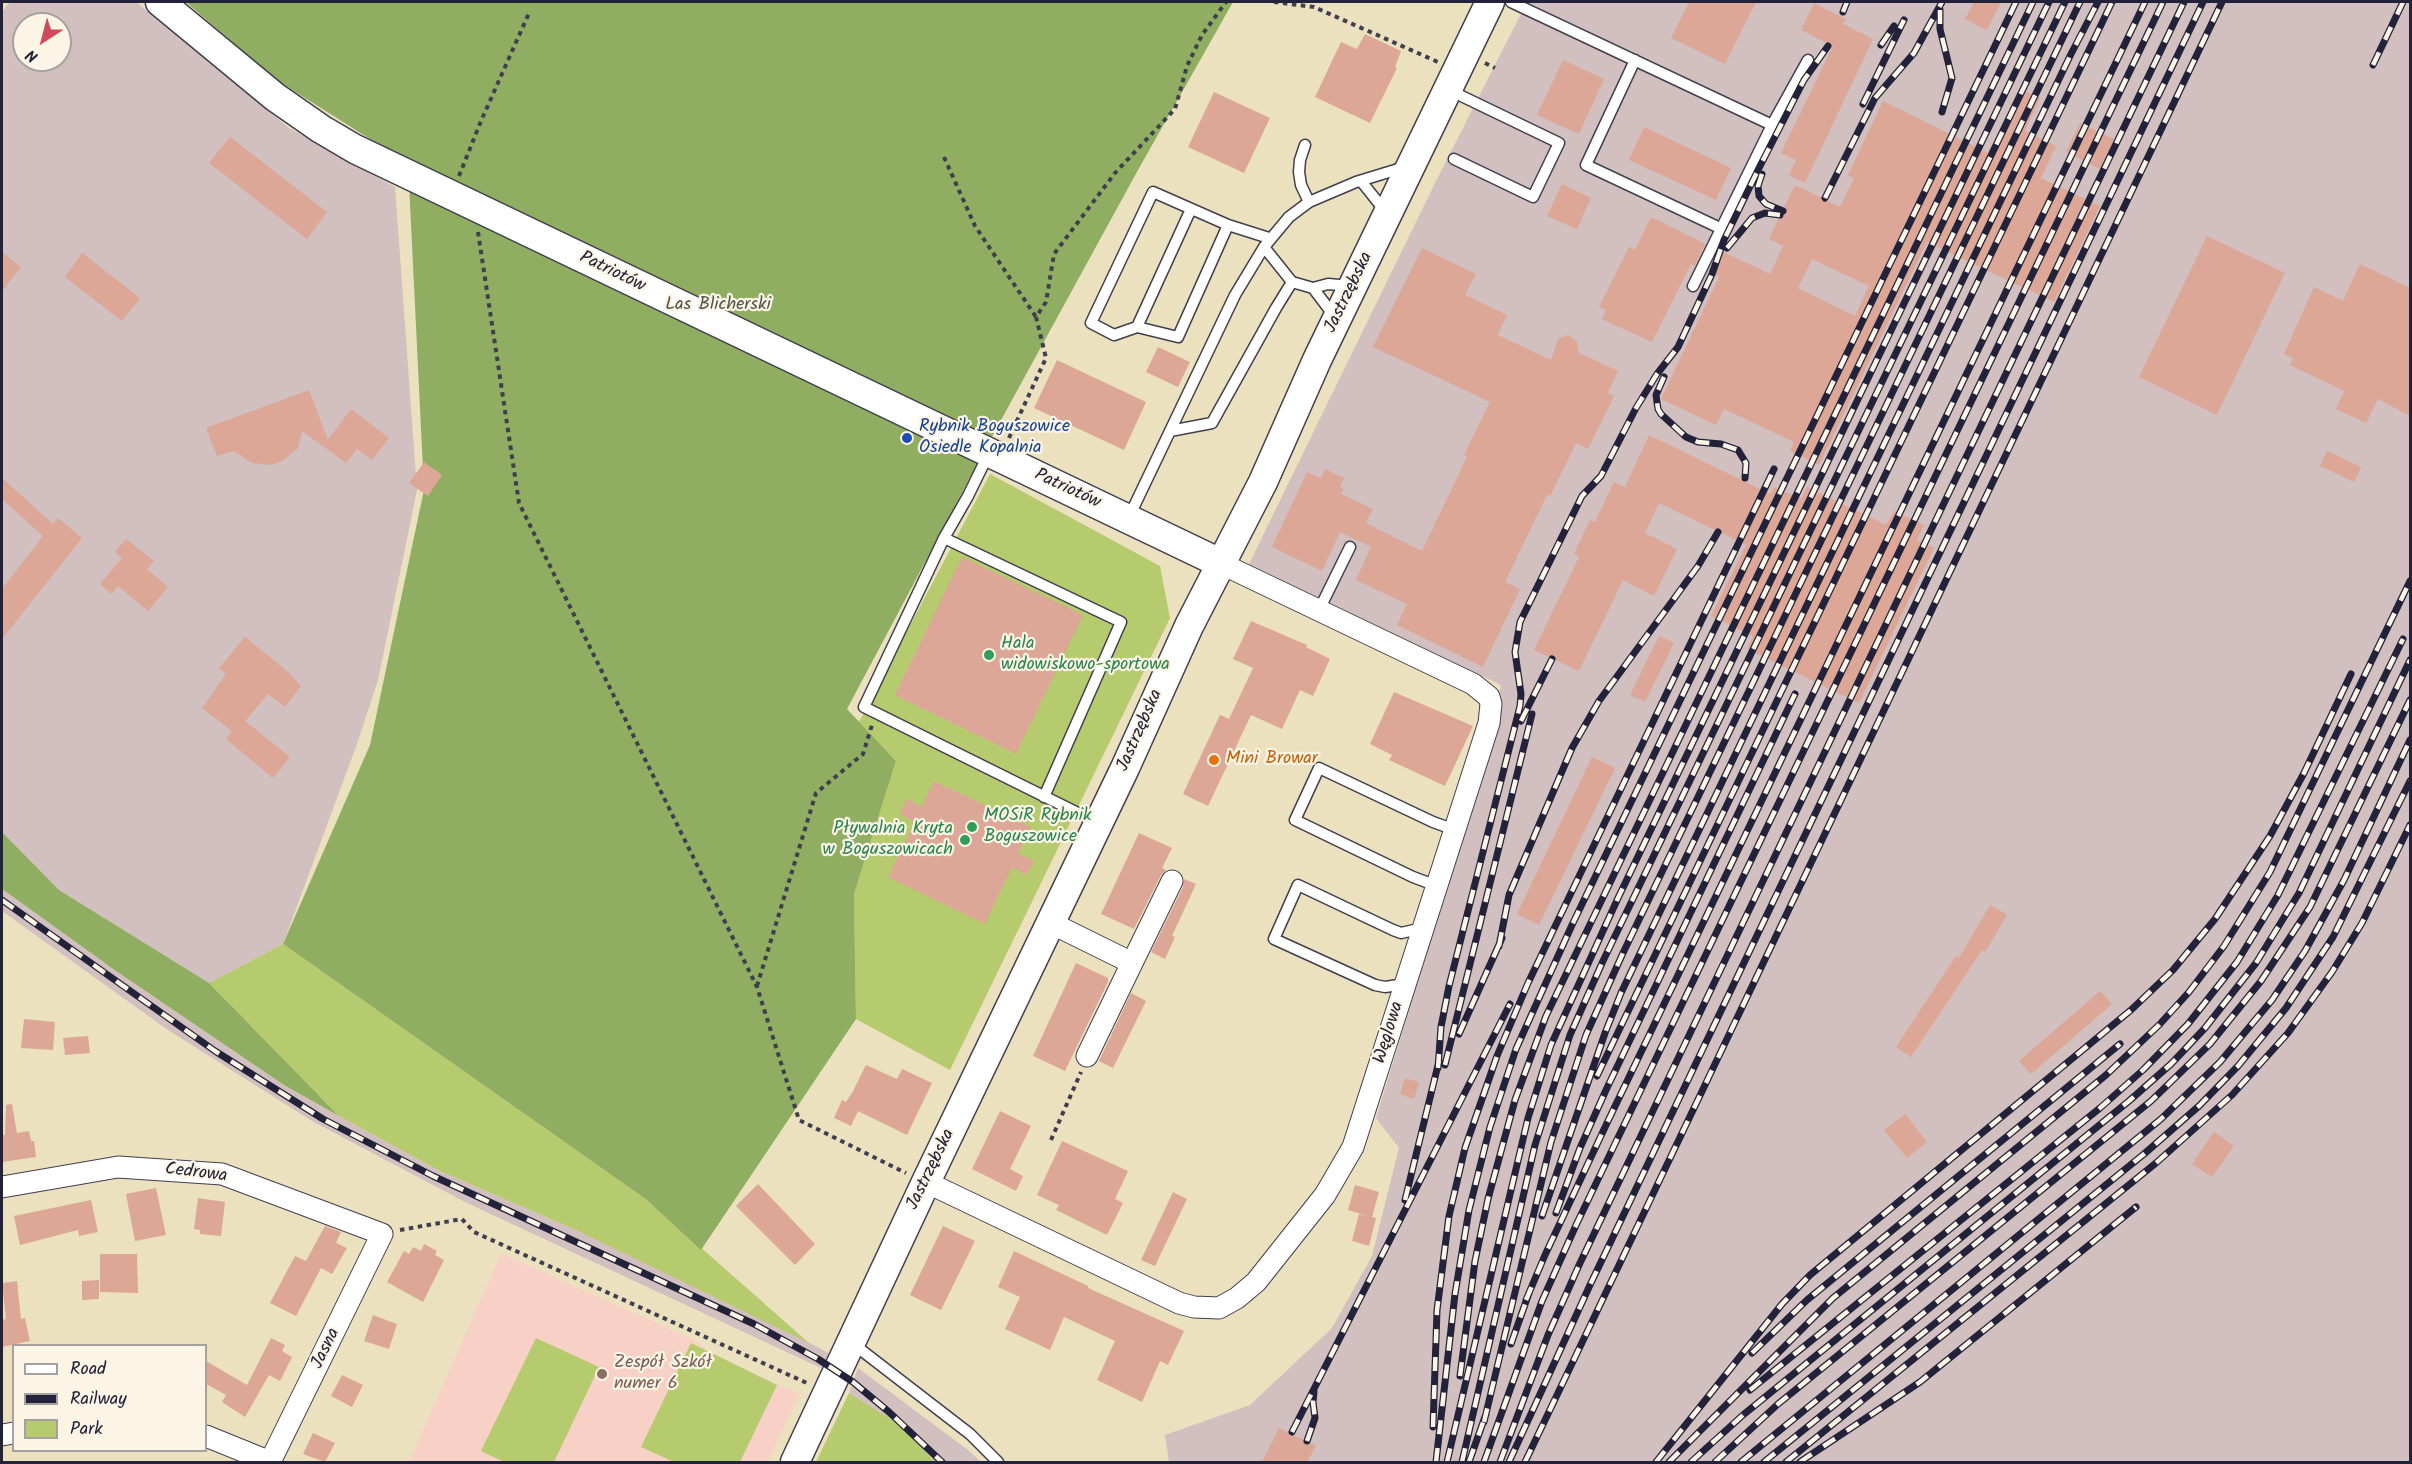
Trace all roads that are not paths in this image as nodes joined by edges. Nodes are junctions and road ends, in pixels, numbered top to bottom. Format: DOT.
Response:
graph roads {
  1 [pos="160,2"];
  2 [pos="1490,2"];
  3 [pos="1511,2"];
  4 [pos="1635,60"];
  5 [pos="1808,60"];
  6 [pos="1447,77"];
  7 [pos="1772,125"];
  8 [pos="1305,145"];
  9 [pos="1454,159"];
  10 [pos="1412,166"];
  11 [pos="1361,181"];
  12 [pos="1309,202"];
  13 [pos="1191,209"];
  14 [pos="1388,216"];
  15 [pos="1228,225"];
  16 [pos="1722,229"];
  17 [pos="1267,243"];
  18 [pos="1292,282"];
  19 [pos="1354,286"];
  20 [pos="1693,286"];
  21 [pos="1313,288"];
  22 [pos="1337,319"];
  23 [pos="1137,327"];
  24 [pos="1170,431"];
  25 [pos="994,455"];
  26 [pos="1128,519"];
  27 [pos="944,538"];
  28 [pos="1350,547"];
  29 [pos="1220,563"];
  30 [pos="1319,610"];
  31 [pos="1044,796"];
  32 [pos="1099,823"];
  33 [pos="1455,830"];
  34 [pos="1172,881"];
  35 [pos="1437,886"];
  36 [pos="1051,923"];
  37 [pos="1423,928"];
  38 [pos="1132,963"];
  39 [pos="1405,984"];
  40 [pos="1087,1056"];
  41 [pos="926,1182"];
  42 [pos="2,1187"];
  43 [pos="382,1234"];
  44 [pos="852,1343"];
  45 [pos="207,1436"];
  46 [pos="270,1462"];
  47 [pos="795,1462"];
  48 [pos="998,1462"];
  1 -- 25 [label="street, Patriotów"];
  2 -- 6 [label="street, Jastrzębska"];
  3 -- 4 [label="lane"];
  4 -- 7 [label="lane"];
  4 -- 16 [label="lane"];
  5 -- 7 [label="lane"];
  6 -- 9 [label="lane"];
  6 -- 10 [label="street, Jastrzębska"];
  7 -- 16 [label="lane"];
  8 -- 12 [label="lane"];
  10 -- 11 [label="lane"];
  10 -- 14 [label="street, Jastrzębska"];
  11 -- 12 [label="lane"];
  11 -- 14 [label="lane"];
  12 -- 17 [label="lane"];
  13 -- 15 [label="lane"];
  13 -- 23 [label="lane"];
  13 -- 23 [label="lane"];
  14 -- 19 [label="street, Jastrzębska"];
  15 -- 17 [label="lane"];
  15 -- 23 [label="lane"];
  16 -- 20 [label="lane"];
  17 -- 18 [label="lane"];
  17 -- 24 [label="lane"];
  18 -- 21 [label="lane"];
  18 -- 24 [label="lane"];
  19 -- 21 [label="lane"];
  19 -- 22 [label="street, Jastrzębska"];
  21 -- 22 [label="lane"];
  22 -- 29 [label="street, Jastrzębska"];
  24 -- 26 [label="lane"];
  25 -- 26 [label="street, Patriotów"];
  25 -- 27 [label="lane"];
  26 -- 29 [label="street, Patriotów"];
  27 -- 31 [label="lane"];
  27 -- 31 [label="lane"];
  28 -- 30 [label="lane"];
  29 -- 30 [label="street, Węglowa"];
  29 -- 32 [label="street, Jastrzębska"];
  30 -- 33 [label="street, Węglowa"];
  31 -- 32 [label="lane"];
  32 -- 36 [label="street, Jastrzębska"];
  33 -- 35 [label="street, Węglowa"];
  33 -- 35 [label="lane"];
  34 -- 38 [label="street"];
  35 -- 37 [label="street, Węglowa"];
  36 -- 38 [label="street"];
  36 -- 41 [label="street, Jastrzębska"];
  37 -- 39 [label="street, Węglowa"];
  37 -- 39 [label="lane"];
  38 -- 40 [label="street"];
  39 -- 41 [label="street, Węglowa"];
  41 -- 44 [label="street, Jastrzębska"];
  42 -- 43 [label="street, Cedrowa"];
  43 -- 46 [label="street, Jasna"];
  44 -- 47 [label="street, Jastrzębska"];
  44 -- 48 [label="lane"];
  45 -- 46 [label="street"];
}
